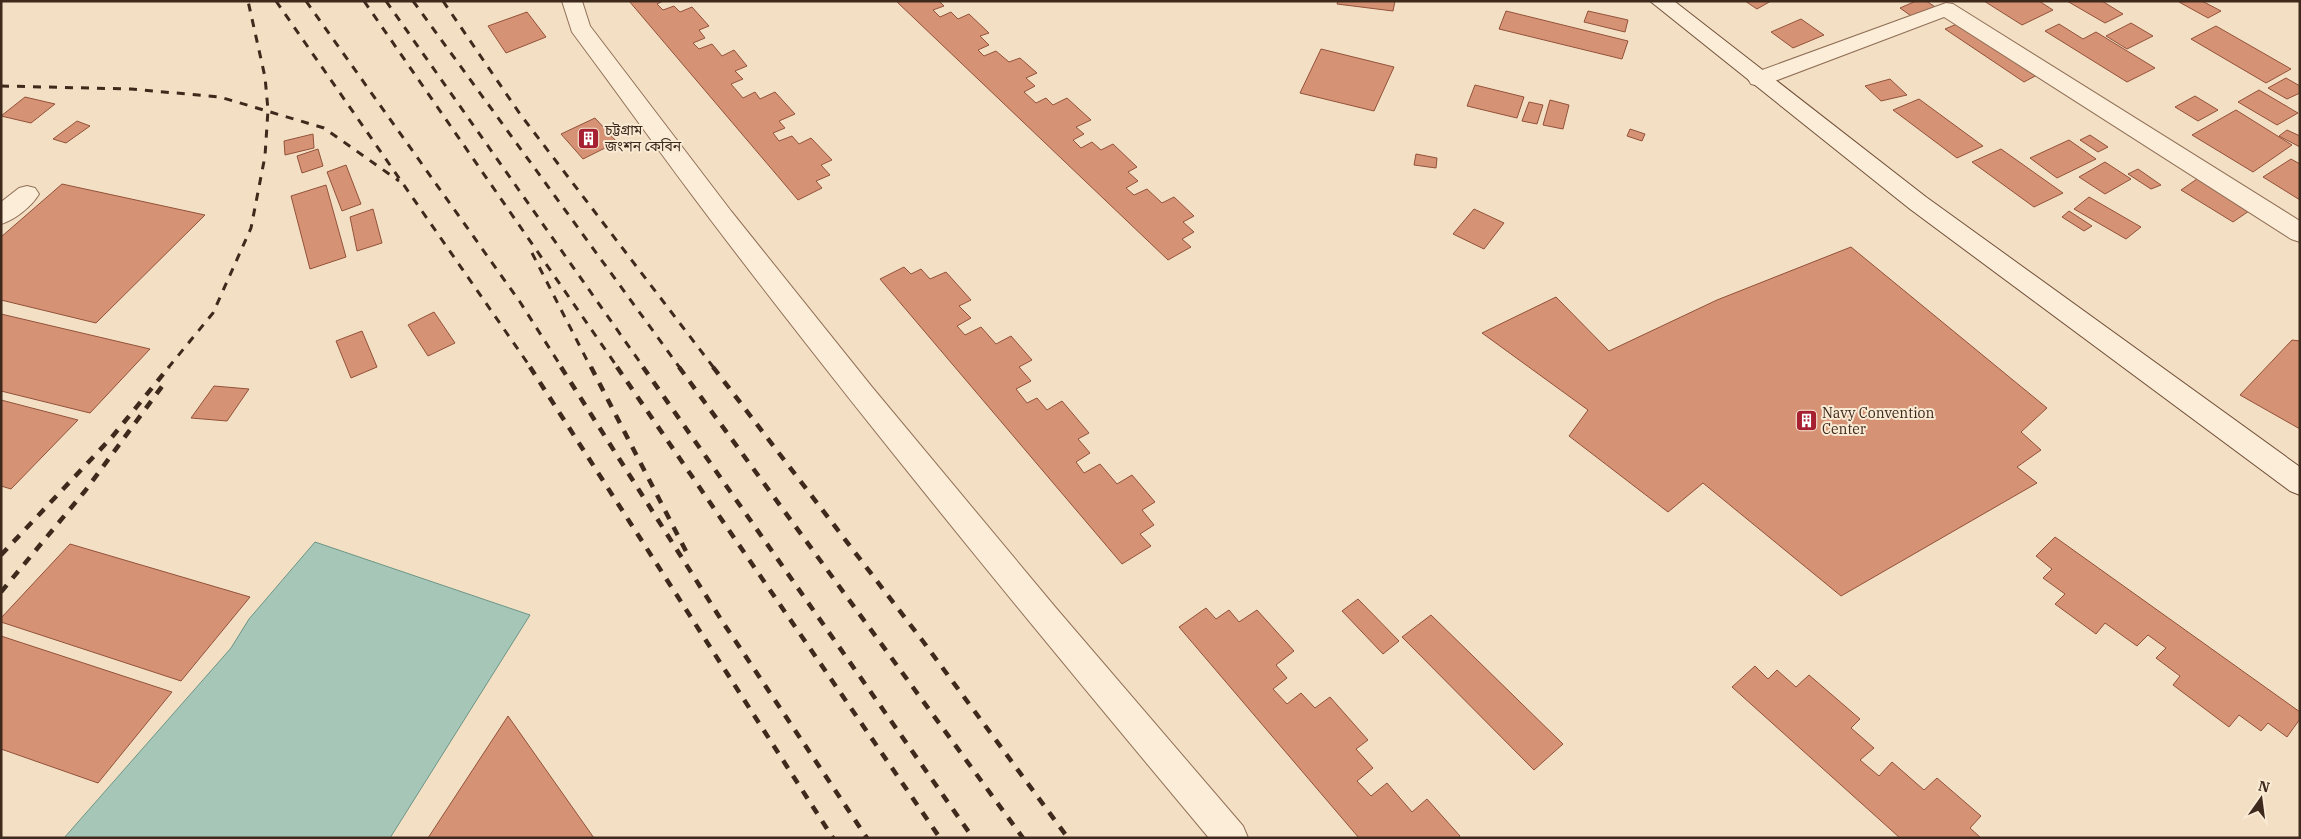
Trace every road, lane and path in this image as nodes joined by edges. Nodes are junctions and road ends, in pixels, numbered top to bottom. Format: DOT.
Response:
graph roads {
  1 [pos="572,1"];
  2 [pos="1660,1"];
  3 [pos="1940,5"];
  4 [pos="1759,79"];
  5 [pos="27,194"];
  6 [pos="1,215"];
  7 [pos="2300,233"];
  8 [pos="2300,482"];
  9 [pos="1231,838"];
  1 -- 9 [label="street"];
  2 -- 4 [label="street"];
  3 -- 4 [label="street"];
  3 -- 7 [label="street"];
  4 -- 8 [label="street"];
  5 -- 6 [label="street"];
}
